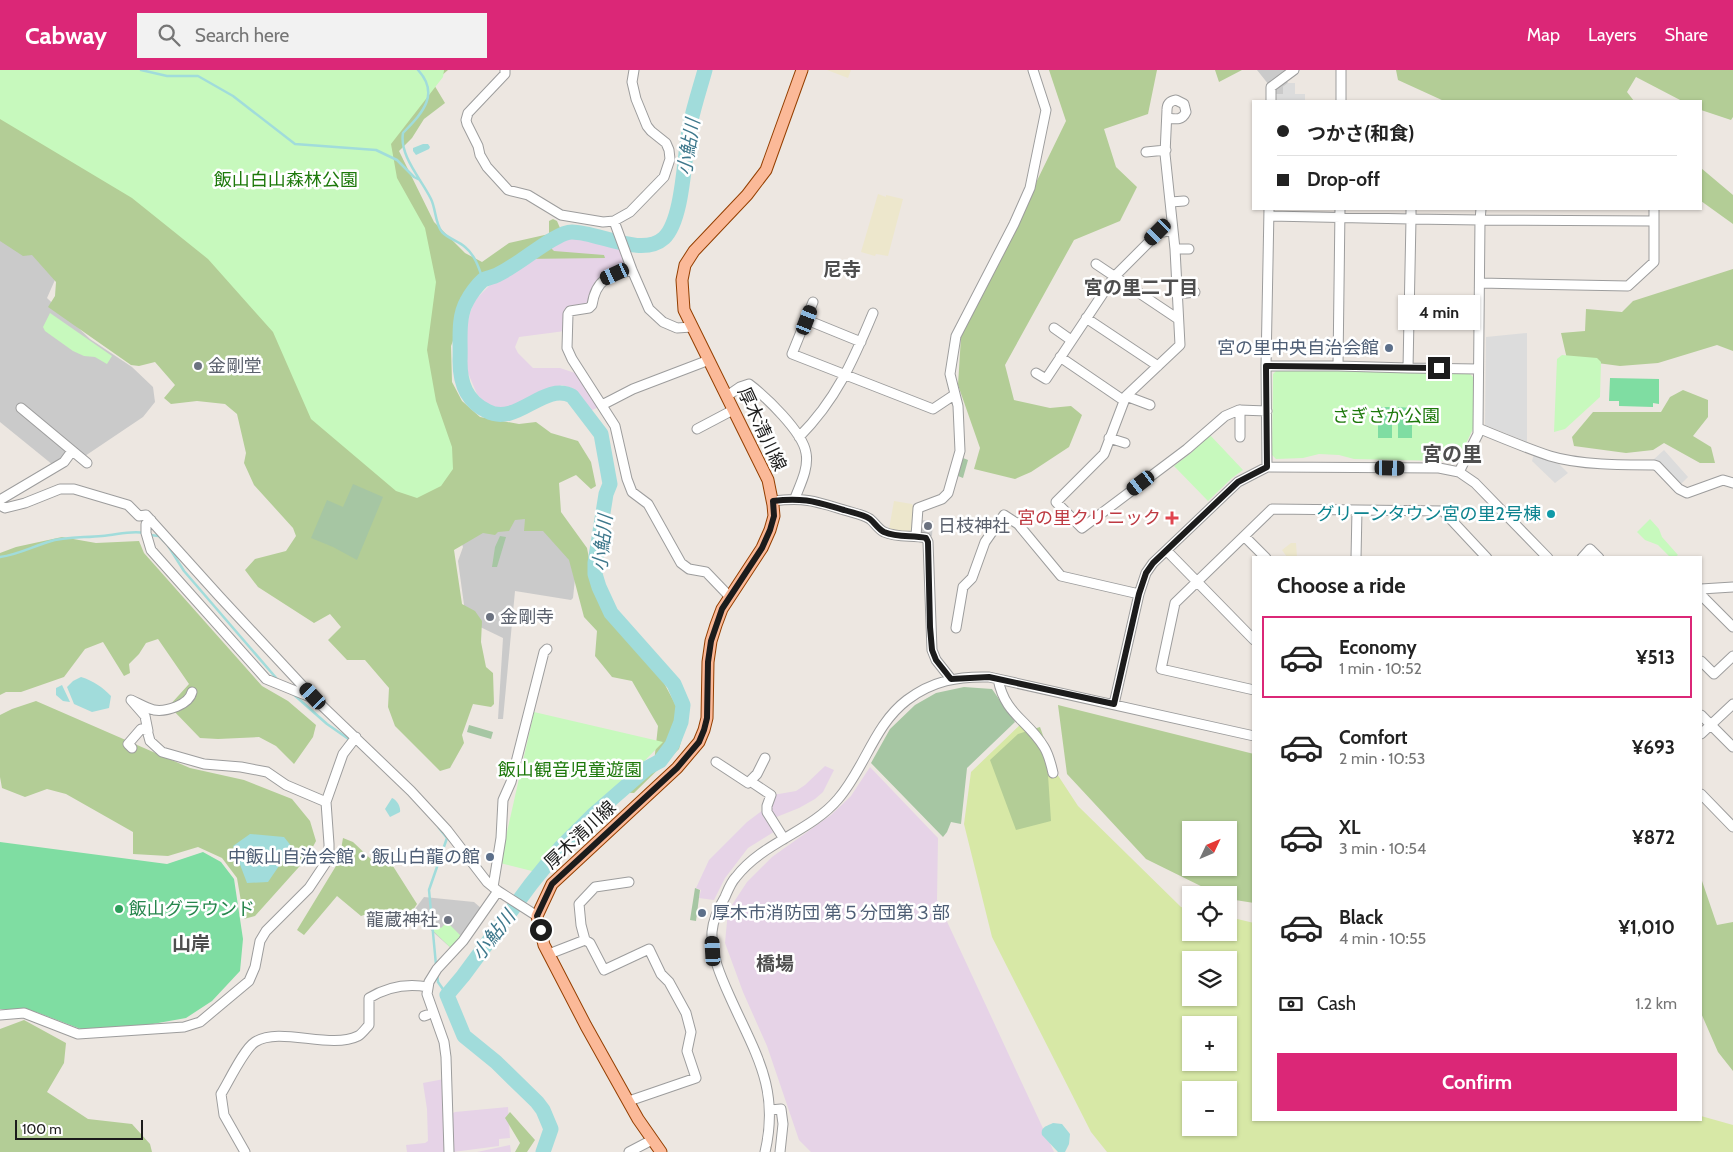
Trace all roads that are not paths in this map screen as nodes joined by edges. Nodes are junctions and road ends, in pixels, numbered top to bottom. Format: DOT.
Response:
graph roads {
  1 [pos="505,70"];
  2 [pos="634,70"];
  3 [pos="802,70"];
  4 [pos="1033,70"];
  5 [pos="1294,70"];
  6 [pos="1341,70"];
  7 [pos="1271,100"];
  8 [pos="1341,100"];
  9 [pos="1167,118"];
  10 [pos="1166,150"];
  11 [pos="1146,152"];
  12 [pos="1184,201"];
  13 [pos="1171,202"];
  14 [pos="1411,210"];
  15 [pos="1481,210"];
  16 [pos="1654,210"];
  17 [pos="1269,213"];
  18 [pos="1340,214"];
  19 [pos="1411,219"];
  20 [pos="1480,220"];
  21 [pos="1654,222"];
  22 [pos="615,224"];
  23 [pos="1173,230"];
  24 [pos="1189,248"];
  25 [pos="1175,249"];
  26 [pos="1096,264"];
  27 [pos="632,269"];
  28 [pos="1114,277"];
  29 [pos="1480,283"];
  30 [pos="1194,292"];
  31 [pos="1178,294"];
  32 [pos="813,302"];
  33 [pos="873,313"];
  34 [pos="1086,318"];
  35 [pos="1178,319"];
  36 [pos="807,320"];
  37 [pos="692,327"];
  38 [pos="1054,328"];
  39 [pos="1071,340"];
  40 [pos="861,342"];
  41 [pos="1060,357"];
  42 [pos="709,360"];
  43 [pos="1158,366"];
  44 [pos="1266,366"];
  45 [pos="1338,366"];
  46 [pos="1408,368"];
  47 [pos="1478,369"];
  48 [pos="1036,373"];
  49 [pos="845,375"];
  50 [pos="954,395"];
  51 [pos="727,396"];
  52 [pos="1124,398"];
  53 [pos="602,405"];
  54 [pos="1150,405"];
  55 [pos="21,408"];
  56 [pos="734,410"];
  57 [pos="1240,410"];
  58 [pos="1267,410"];
  59 [pos="1478,428"];
  60 [pos="697,429"];
  61 [pos="799,437"];
  62 [pos="1240,437"];
  63 [pos="1110,438"];
  64 [pos="1125,443"];
  65 [pos="72,450"];
  66 [pos="87,463"];
  67 [pos="1267,467"];
  68 [pos="1087,471"];
  69 [pos="1459,472"];
  70 [pos="1094,479"];
  71 [pos="1733,483"];
  72 [pos="795,498"];
  73 [pos="0,500"];
  74 [pos="773,501"];
  75 [pos="0,505"];
  76 [pos="1357,510"];
  77 [pos="152,520"];
  78 [pos="916,536"];
  79 [pos="1244,536"];
  80 [pos="1166,551"];
  81 [pos="1264,556"];
  82 [pos="1356,556"];
  83 [pos="1486,556"];
  84 [pos="1546,556"];
  85 [pos="1584,556"];
  86 [pos="1596,556"];
  87 [pos="1197,582"];
  88 [pos="1733,587"];
  89 [pos="1702,589"];
  90 [pos="1139,594"];
  91 [pos="1702,596"];
  92 [pos="730,597"];
  93 [pos="956,628"];
  94 [pos="1733,628"];
  95 [pos="1252,638"];
  96 [pos="547,649"];
  97 [pos="1733,656"];
  98 [pos="1702,662"];
  99 [pos="951,679"];
  100 [pos="998,679"];
  101 [pos="1252,690"];
  102 [pos="192,692"];
  103 [pos="315,699"];
  104 [pos="1114,704"];
  105 [pos="1733,704"];
  106 [pos="1702,716"];
  107 [pos="1711,724"];
  108 [pos="148,731"];
  109 [pos="1702,733"];
  110 [pos="1252,736"];
  111 [pos="356,737"];
  112 [pos="1731,740"];
  113 [pos="132,748"];
  114 [pos="765,758"];
  115 [pos="716,762"];
  116 [pos="1053,772"];
  117 [pos="750,781"];
  118 [pos="1702,795"];
  119 [pos="326,802"];
  120 [pos="1733,827"];
  121 [pos="784,839"];
  122 [pos="629,882"];
  123 [pos="498,891"];
  124 [pos="533,913"];
  125 [pos="585,940"];
  126 [pos="549,954"];
  127 [pos="428,987"];
  128 [pos="0,1015"];
  129 [pos="629,1101"];
  130 [pos="770,1110"];
  131 [pos="652,1140"];
  132 [pos="245,1152"];
  133 [pos="449,1152"];
  134 [pos="629,1152"];
  135 [pos="661,1152"];
  136 [pos="765,1152"];
  137 [pos="780,1152"];
  1 -- 22 [label="street"];
  2 -- 22 [label="street"];
  3 -- 37 [label="main road, 厚木清川線"];
  4 -- 50 [label="street"];
  5 -- 7 [label="street"];
  6 -- 8 [label="street"];
  9 -- 10 [label="street"];
  10 -- 11 [label="street"];
  10 -- 13 [label="street"];
  12 -- 13 [label="street"];
  13 -- 23 [label="street"];
  14 -- 19 [label="street"];
  15 -- 20 [label="street"];
  16 -- 21 [label="street"];
  17 -- 18 [label="street"];
  17 -- 44 [label="street"];
  18 -- 19 [label="street"];
  18 -- 45 [label="street"];
  19 -- 20 [label="street"];
  19 -- 46 [label="street"];
  20 -- 21 [label="street"];
  20 -- 29 [label="street"];
  21 -- 29 [label="street"];
  22 -- 27 [label="street"];
  23 -- 25 [label="street"];
  23 -- 28 [label="street"];
  24 -- 25 [label="street"];
  25 -- 31 [label="street"];
  26 -- 28 [label="street"];
  27 -- 37 [label="street"];
  27 -- 53 [label="street"];
  28 -- 34 [label="street"];
  28 -- 35 [label="street"];
  29 -- 47 [label="street"];
  30 -- 31 [label="street"];
  31 -- 35 [label="street"];
  32 -- 36 [label="street"];
  33 -- 40 [label="street"];
  34 -- 39 [label="street"];
  34 -- 43 [label="street"];
  35 -- 43 [label="street"];
  36 -- 40 [label="street"];
  36 -- 49 [label="street"];
  37 -- 42 [label="main road, 厚木清川線"];
  38 -- 39 [label="street"];
  39 -- 41 [label="street"];
  40 -- 49 [label="street"];
  41 -- 48 [label="street"];
  41 -- 52 [label="street"];
  42 -- 51 [label="main road, 厚木清川線"];
  42 -- 53 [label="street"];
  43 -- 52 [label="street"];
  44 -- 45 [label="street"];
  44 -- 58 [label="street"];
  45 -- 46 [label="street"];
  46 -- 47 [label="street"];
  47 -- 59 [label="street"];
  49 -- 50 [label="street"];
  49 -- 61 [label="street"];
  50 -- 78 [label="street"];
  51 -- 56 [label="main road, 厚木清川線"];
  51 -- 61 [label="street"];
  52 -- 54 [label="street"];
  52 -- 63 [label="street"];
  53 -- 92 [label="street"];
  55 -- 65 [label="street"];
  56 -- 60 [label="street"];
  56 -- 74 [label="main road, 厚木清川線"];
  57 -- 58 [label="street"];
  57 -- 62 [label="street"];
  57 -- 68 [label="street"];
  58 -- 67 [label="street"];
  59 -- 69 [label="street"];
  59 -- 71 [label="street"];
  61 -- 72 [label="street"];
  63 -- 64 [label="street"];
  63 -- 68 [label="street"];
  65 -- 66 [label="street"];
  65 -- 73 [label="street"];
  67 -- 69 [label="street"];
  67 -- 80 [label="street"];
  68 -- 70 [label="street"];
  69 -- 84 [label="street"];
  72 -- 74 [label="street"];
  72 -- 78 [label="street"];
  74 -- 92 [label="main road, 厚木清川線"];
  75 -- 77 [label="street"];
  76 -- 79 [label="street"];
  76 -- 82 [label="street"];
  76 -- 83 [label="street"];
  77 -- 103 [label="street"];
  77 -- 103 [label="street"];
  78 -- 99 [label="street"];
  79 -- 81 [label="street"];
  79 -- 87 [label="street"];
  80 -- 87 [label="street"];
  80 -- 90 [label="street"];
  85 -- 86 [label="street"];
  87 -- 95 [label="street"];
  87 -- 101 [label="street"];
  88 -- 89 [label="street"];
  90 -- 93 [label="street"];
  90 -- 104 [label="street"];
  91 -- 94 [label="street"];
  92 -- 124 [label="main road, 厚木清川線"];
  96 -- 123 [label="street"];
  97 -- 98 [label="street"];
  99 -- 100 [label="street"];
  99 -- 121 [label="street"];
  100 -- 104 [label="street"];
  100 -- 116 [label="street"];
  102 -- 108 [label="street"];
  103 -- 111 [label="street"];
  104 -- 110 [label="street"];
  105 -- 107 [label="street"];
  106 -- 107 [label="street"];
  107 -- 109 [label="street"];
  107 -- 112 [label="street"];
  108 -- 113 [label="street"];
  108 -- 119 [label="street"];
  111 -- 119 [label="street"];
  111 -- 123 [label="street"];
  114 -- 117 [label="street"];
  115 -- 117 [label="street"];
  117 -- 121 [label="street"];
  118 -- 120 [label="street"];
  119 -- 128 [label="street"];
  121 -- 130 [label="street"];
  122 -- 125 [label="street"];
  123 -- 124 [label="street"];
  123 -- 127 [label="street"];
  124 -- 126 [label="main road"];
  125 -- 126 [label="street"];
  125 -- 129 [label="street"];
  126 -- 129 [label="main road"];
  127 -- 132 [label="street"];
  127 -- 133 [label="street"];
  129 -- 131 [label="main road"];
  130 -- 136 [label="street"];
  130 -- 137 [label="street"];
  131 -- 134 [label="street"];
  131 -- 135 [label="main road"];
}
